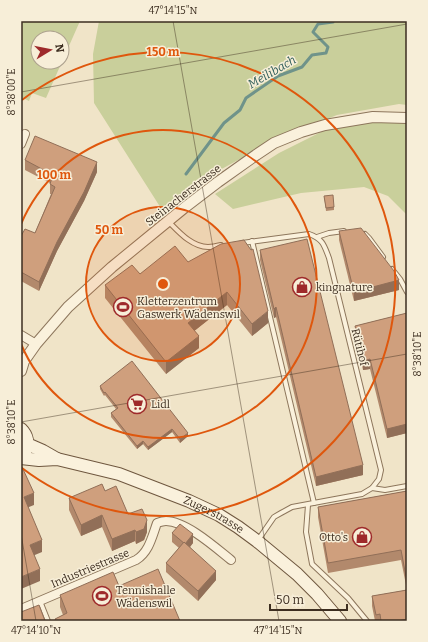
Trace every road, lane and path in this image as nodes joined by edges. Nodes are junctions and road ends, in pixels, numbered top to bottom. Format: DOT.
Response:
graph roads {
  1 [pos="407,118"];
  2 [pos="25,134"];
  3 [pos="21,144"];
  4 [pos="168,221"];
  5 [pos="359,229"];
  6 [pos="352,230"];
  7 [pos="317,237"];
  8 [pos="252,242"];
  9 [pos="237,243"];
  10 [pos="223,245"];
  11 [pos="387,261"];
  12 [pos="391,267"];
  13 [pos="407,292"];
  14 [pos="21,335"];
  15 [pos="36,344"];
  16 [pos="21,371"];
  17 [pos="21,429"];
  18 [pos="27,444"];
  19 [pos="21,457"];
  20 [pos="57,459"];
  21 [pos="407,486"];
  22 [pos="372,488"];
  23 [pos="314,503"];
  24 [pos="308,504"];
  25 [pos="257,541"];
  26 [pos="231,560"];
  27 [pos="40,601"];
  28 [pos="21,610"];
  29 [pos="48,621"];
  30 [pos="340,621"];
  31 [pos="366,621"];
  1 -- 4 [label="street, Steinacherstrasse"];
  2 -- 3 [label="street"];
  4 -- 10 [label="lane"];
  4 -- 15 [label="street, Steinacherstrasse"];
  5 -- 11 [label="lane"];
  6 -- 7 [label="lane"];
  7 -- 8 [label="lane"];
  7 -- 22 [label="lane, Rütihof"];
  8 -- 9 [label="lane"];
  8 -- 23 [label="lane"];
  12 -- 13 [label="lane"];
  14 -- 15 [label="street"];
  15 -- 16 [label="street, Steinacherstrasse"];
  17 -- 18 [label="main road"];
  18 -- 19 [label="main road"];
  18 -- 20 [label="main road, Zugerstrasse"];
  19 -- 20 [label="main road, Zugerstrasse"];
  20 -- 25 [label="main road, Zugerstrasse"];
  21 -- 22 [label="lane"];
  22 -- 23 [label="lane"];
  23 -- 24 [label="lane"];
  24 -- 25 [label="lane"];
  24 -- 31 [label="lane"];
  25 -- 30 [label="main road, Zugerstrasse"];
  26 -- 27 [label="street, Industriestrasse"];
  27 -- 28 [label="street, Industriestrasse"];
  27 -- 29 [label="lane"];
}
